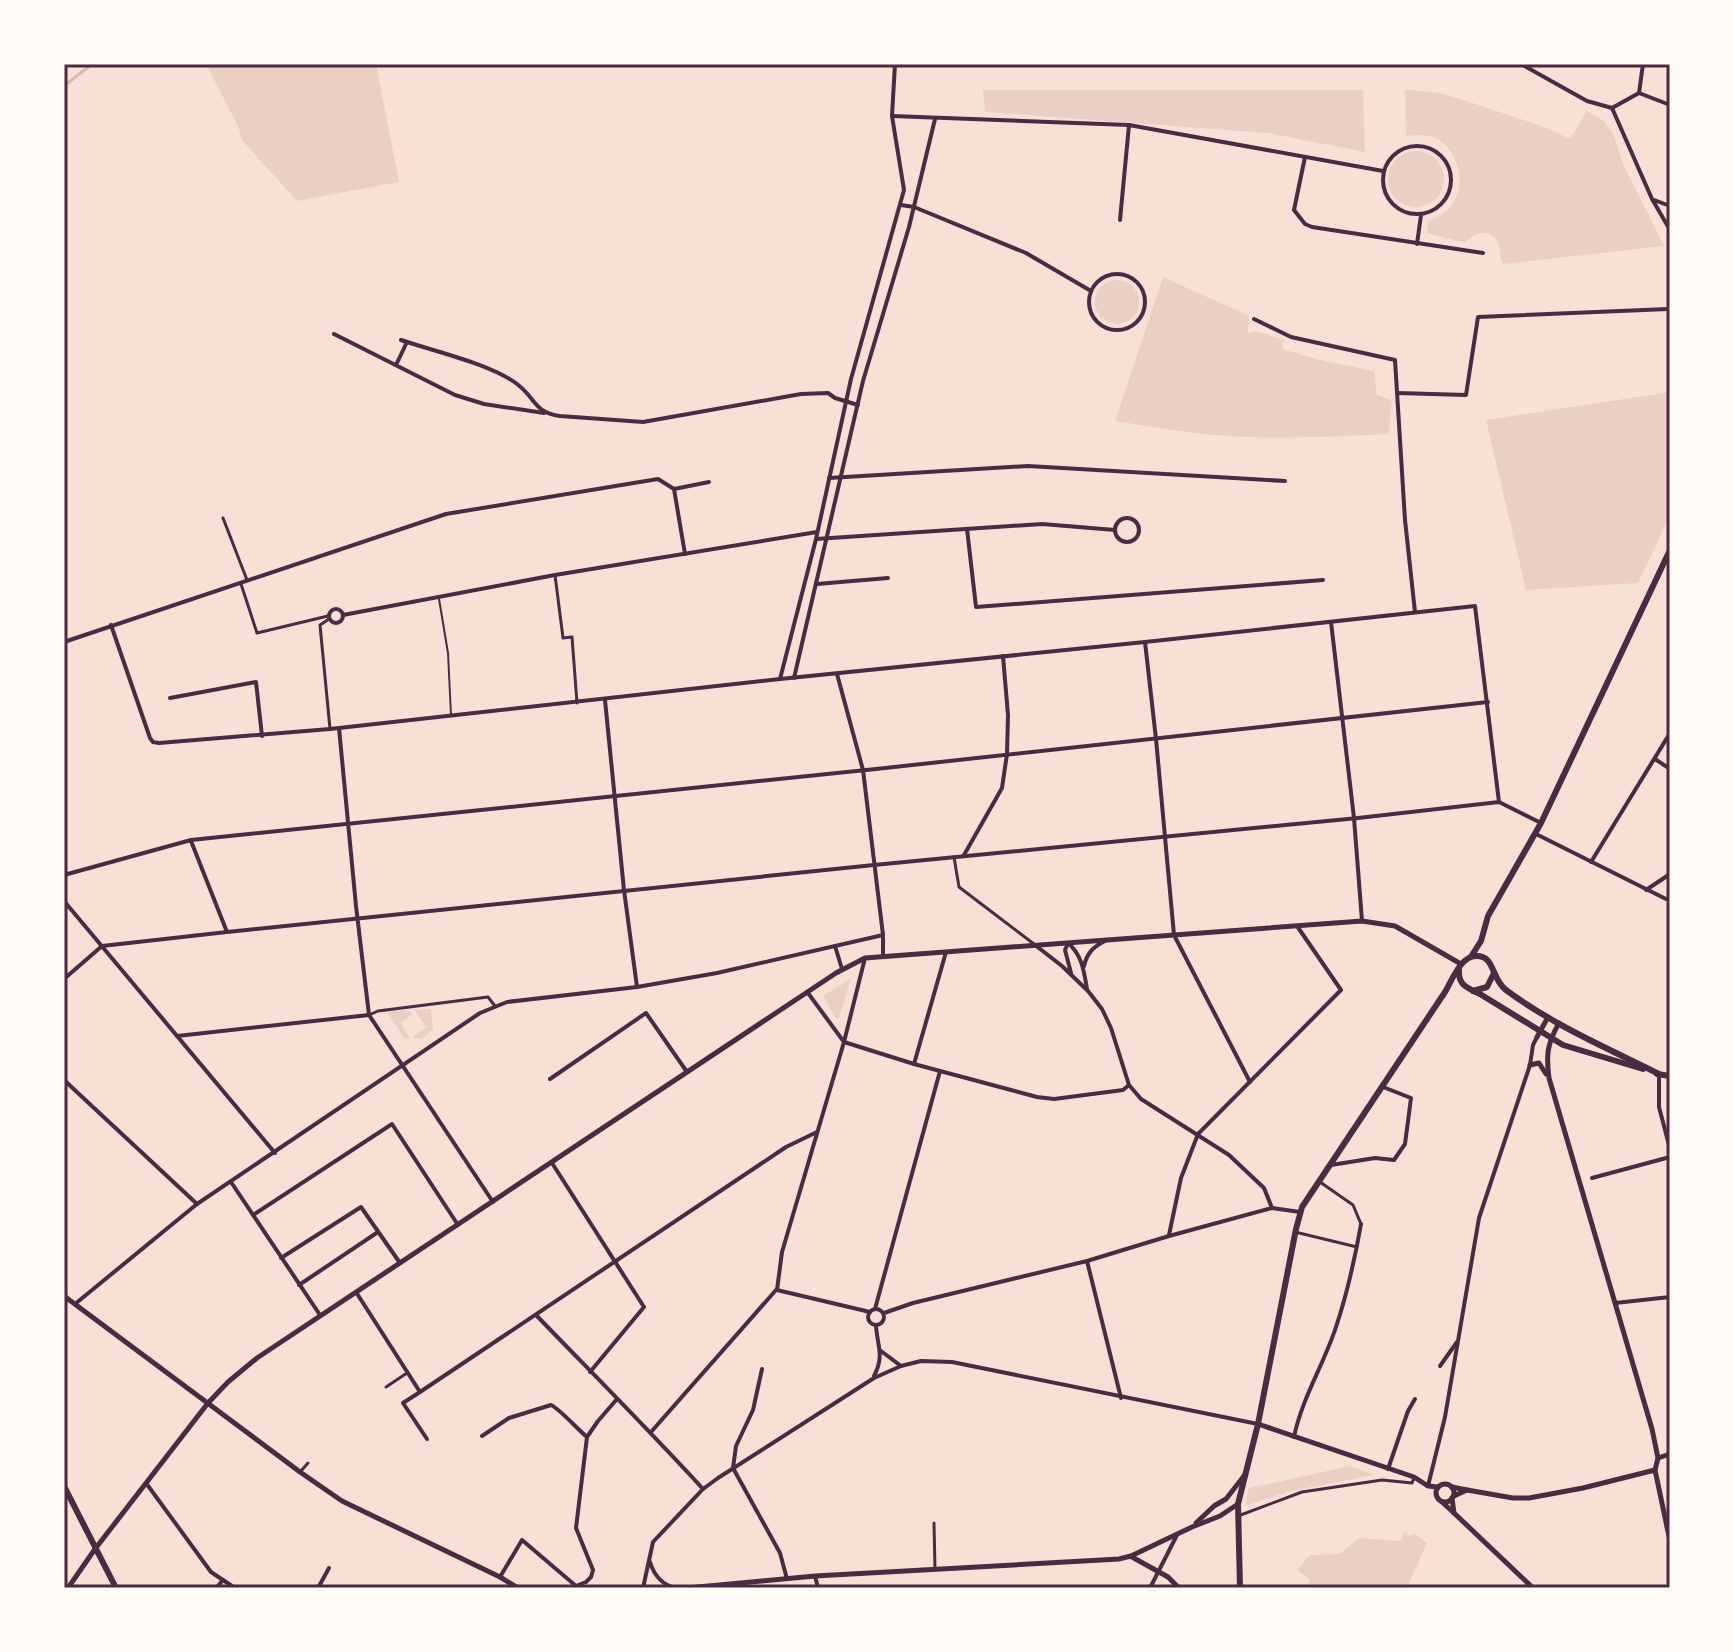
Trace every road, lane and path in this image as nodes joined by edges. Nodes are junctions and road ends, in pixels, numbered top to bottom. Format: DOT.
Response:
graph roads {
  1 [pos="895,64"];
  2 [pos="1521,64"];
  3 [pos="1643,64"];
  4 [pos="1639,93"];
  5 [pos="1670,105"];
  6 [pos="1612,108"];
  7 [pos="892,116"];
  8 [pos="935,119"];
  9 [pos="1129,125"];
  10 [pos="1305,157"];
  11 [pos="1383,171"];
  12 [pos="1652,199"];
  13 [pos="901,205"];
  14 [pos="1670,206"];
  15 [pos="914,207"];
  16 [pos="1421,214"];
  17 [pos="1120,220"];
  18 [pos="1670,230"];
  19 [pos="1417,244"];
  20 [pos="1483,253"];
  21 [pos="1091,291"];
  22 [pos="1668,309"];
  23 [pos="1254,319"];
  24 [pos="334,334"];
  25 [pos="396,365"];
  26 [pos="1397,393"];
  27 [pos="846,402"];
  28 [pos="858,405"];
  29 [pos="547,414"];
  30 [pos="829,478"];
  31 [pos="842,478"];
  32 [pos="1285,481"];
  33 [pos="709,482"];
  34 [pos="674,489"];
  35 [pos="223,518"];
  36 [pos="967,529"];
  37 [pos="1115,530"];
  38 [pos="817,532"];
  39 [pos="816,539"];
  40 [pos="828,539"];
  41 [pos="1670,550"];
  42 [pos="685,554"];
  43 [pos="555,575"];
  44 [pos="888,578"];
  45 [pos="247,580"];
  46 [pos="1323,580"];
  47 [pos="240,582"];
  48 [pos="817,584"];
  49 [pos="439,597"];
  50 [pos="1415,612"];
  51 [pos="343,615"];
  52 [pos="329,618"];
  53 [pos="1331,622"];
  54 [pos="111,625"];
  55 [pos="64,642"];
  56 [pos="1145,642"];
  57 [pos="1003,656"];
  58 [pos="837,674"];
  59 [pos="794,678"];
  60 [pos="780,679"];
  61 [pos="170,698"];
  62 [pos="605,700"];
  63 [pos="1488,702"];
  64 [pos="577,703"];
  65 [pos="451,716"];
  66 [pos="1343,718"];
  67 [pos="339,728"];
  68 [pos="330,729"];
  69 [pos="1670,733"];
  70 [pos="262,736"];
  71 [pos="1156,739"];
  72 [pos="1007,754"];
  73 [pos="1655,759"];
  74 [pos="1670,769"];
  75 [pos="863,770"];
  76 [pos="613,796"];
  77 [pos="1499,802"];
  78 [pos="1354,818"];
  79 [pos="348,823"];
  80 [pos="1541,823"];
  81 [pos="1535,833"];
  82 [pos="1165,837"];
  83 [pos="191,840"];
  84 [pos="963,856"];
  85 [pos="954,857"];
  86 [pos="1591,862"];
  87 [pos="874,865"];
  88 [pos="1670,874"];
  89 [pos="64,875"];
  90 [pos="624,890"];
  91 [pos="1646,890"];
  92 [pos="64,901"];
  93 [pos="1670,901"];
  94 [pos="358,919"];
  95 [pos="1362,921"];
  96 [pos="1297,926"];
  97 [pos="227,932"];
  98 [pos="883,935"];
  99 [pos="1174,935"];
  100 [pos="1106,940"];
  101 [pos="1481,941"];
  102 [pos="1068,943"];
  103 [pos="1035,945"];
  104 [pos="102,946"];
  105 [pos="835,946"];
  106 [pos="946,952"];
  107 [pos="883,957"];
  108 [pos="1471,957"];
  109 [pos="865,958"];
  110 [pos="1485,958"];
  111 [pos="1460,967"];
  112 [pos="1083,968"];
  113 [pos="842,969"];
  114 [pos="1071,975"];
  115 [pos="1494,975"];
  116 [pos="64,979"];
  117 [pos="1460,981"];
  118 [pos="637,987"];
  119 [pos="1088,991"];
  120 [pos="1473,991"];
  121 [pos="807,992"];
  122 [pos="1445,992"];
  123 [pos="495,1006"];
  124 [pos="369,1015"];
  125 [pos="1548,1017"];
  126 [pos="1559,1023"];
  127 [pos="1538,1034"];
  128 [pos="177,1036"];
  129 [pos="1551,1038"];
  130 [pos="844,1042"];
  131 [pos="914,1064"];
  132 [pos="1530,1065"];
  133 [pos="402,1066"];
  134 [pos="940,1071"];
  135 [pos="687,1072"];
  136 [pos="1659,1074"];
  137 [pos="1670,1076"];
  138 [pos="1549,1078"];
  139 [pos="550,1079"];
  140 [pos="64,1080"];
  141 [pos="1250,1082"];
  142 [pos="1129,1085"];
  143 [pos="1381,1087"];
  144 [pos="817,1132"];
  145 [pos="1198,1134"];
  146 [pos="1670,1149"];
  147 [pos="275,1153"];
  148 [pos="1670,1157"];
  149 [pos="552,1163"];
  150 [pos="1329,1165"];
  151 [pos="1592,1178"];
  152 [pos="1319,1181"];
  153 [pos="231,1182"];
  154 [pos="493,1202"];
  155 [pos="197,1204"];
  156 [pos="1272,1208"];
  157 [pos="1300,1212"];
  158 [pos="253,1215"];
  159 [pos="1361,1224"];
  160 [pos="458,1225"];
  161 [pos="378,1232"];
  162 [pos="1295,1232"];
  163 [pos="1169,1236"];
  164 [pos="1357,1247"];
  165 [pos="281,1258"];
  166 [pos="614,1261"];
  167 [pos="1087,1261"];
  168 [pos="400,1263"];
  169 [pos="299,1285"];
  170 [pos="777,1290"];
  171 [pos="356,1292"];
  172 [pos="64,1296"];
  173 [pos="1670,1297"];
  174 [pos="1615,1303"];
  175 [pos="75,1304"];
  176 [pos="873,1310"];
  177 [pos="884,1313"];
  178 [pos="320,1315"];
  179 [pos="536,1315"];
  180 [pos="876,1325"];
  181 [pos="1458,1339"];
  182 [pos="881,1351"];
  183 [pos="901,1366"];
  184 [pos="1440,1366"];
  185 [pos="762,1369"];
  186 [pos="590,1372"];
  187 [pos="407,1373"];
  188 [pos="874,1378"];
  189 [pos="386,1387"];
  190 [pos="420,1392"];
  191 [pos="1121,1398"];
  192 [pos="617,1399"];
  193 [pos="1415,1399"];
  194 [pos="208,1403"];
  195 [pos="1258,1424"];
  196 [pos="651,1432"];
  197 [pos="482,1436"];
  198 [pos="587,1437"];
  199 [pos="1294,1437"];
  200 [pos="427,1439"];
  201 [pos="1670,1454"];
  202 [pos="1658,1458"];
  203 [pos="308,1463"];
  204 [pos="733,1468"];
  205 [pos="1388,1469"];
  206 [pos="1655,1470"];
  207 [pos="300,1472"];
  208 [pos="1244,1476"];
  209 [pos="1414,1477"];
  210 [pos="146,1483"];
  211 [pos="64,1486"];
  212 [pos="1428,1486"];
  213 [pos="1450,1486"];
  214 [pos="1438,1487"];
  215 [pos="703,1489"];
  216 [pos="1467,1490"];
  217 [pos="1452,1497"];
  218 [pos="1439,1499"];
  219 [pos="1238,1504"];
  220 [pos="1454,1513"];
  221 [pos="1238,1516"];
  222 [pos="934,1523"];
  223 [pos="1192,1527"];
  224 [pos="1177,1535"];
  225 [pos="1670,1541"];
  226 [pos="95,1549"];
  227 [pos="1131,1556"];
  228 [pos="649,1560"];
  229 [pos="329,1568"];
  230 [pos="935,1569"];
  231 [pos="1158,1571"];
  232 [pos="815,1576"];
  233 [pos="500,1577"];
  234 [pos="787,1579"];
  235 [pos="223,1580"];
  236 [pos="68,1588"];
  237 [pos="116,1588"];
  238 [pos="216,1588"];
  239 [pos="235,1588"];
  240 [pos="318,1588"];
  241 [pos="518,1588"];
  242 [pos="643,1588"];
  243 [pos="676,1588"];
  244 [pos="687,1588"];
  245 [pos="818,1588"];
  246 [pos="1150,1588"];
  247 [pos="1179,1588"];
  248 [pos="1240,1588"];
  249 [pos="1533,1588"];
  1 -- 7 [label="street"];
  2 -- 6 [label="street"];
  3 -- 4 [label="street"];
  4 -- 5 [label="street"];
  4 -- 6 [label="street"];
  6 -- 12 [label="street"];
  7 -- 8 [label="street"];
  7 -- 13 [label="street"];
  8 -- 9 [label="street"];
  8 -- 15 [label="street"];
  9 -- 10 [label="street"];
  9 -- 17 [label="street"];
  10 -- 11 [label="street"];
  10 -- 19 [label="street"];
  11 -- 16 [label="street"];
  11 -- 16 [label="street"];
  12 -- 14 [label="street"];
  12 -- 18 [label="street"];
  13 -- 15 [label="street"];
  13 -- 27 [label="street"];
  15 -- 21 [label="street"];
  15 -- 28 [label="street"];
  16 -- 19 [label="street"];
  19 -- 20 [label="street"];
  21 -- 21 [label="street"];
  22 -- 26 [label="street"];
  23 -- 26 [label="street"];
  24 -- 25 [label="street"];
  25 -- 29 [label="street"];
  25 -- 29 [label="street"];
  26 -- 50 [label="street"];
  27 -- 28 [label="street"];
  27 -- 29 [label="street"];
  27 -- 30 [label="street"];
  28 -- 31 [label="street"];
  30 -- 31 [label="street"];
  30 -- 38 [label="street"];
  31 -- 32 [label="street"];
  31 -- 40 [label="street"];
  33 -- 34 [label="street"];
  34 -- 42 [label="street"];
  34 -- 45 [label="street"];
  35 -- 45 [label="street"];
  36 -- 37 [label="street"];
  36 -- 40 [label="street"];
  36 -- 46 [label="street"];
  37 -- 37 [label="street"];
  38 -- 39 [label="street"];
  38 -- 42 [label="street"];
  39 -- 40 [label="street"];
  39 -- 60 [label="street"];
  40 -- 48 [label="street"];
  41 -- 80 [label="main road"];
  42 -- 43 [label="street"];
  43 -- 49 [label="street"];
  43 -- 64 [label="street"];
  44 -- 48 [label="street"];
  45 -- 47 [label="street"];
  47 -- 52 [label="street"];
  47 -- 54 [label="street"];
  48 -- 59 [label="street"];
  49 -- 51 [label="street"];
  49 -- 65 [label="lane"];
  50 -- 53 [label="street"];
  50 -- 63 [label="street"];
  51 -- 52 [label="street"];
  51 -- 52 [label="street"];
  52 -- 68 [label="street"];
  53 -- 56 [label="street"];
  53 -- 66 [label="street"];
  54 -- 55 [label="street"];
  54 -- 70 [label="street"];
  56 -- 57 [label="street"];
  56 -- 71 [label="street"];
  57 -- 58 [label="street"];
  57 -- 72 [label="street"];
  58 -- 59 [label="street"];
  58 -- 75 [label="street"];
  59 -- 60 [label="street"];
  60 -- 62 [label="street"];
  61 -- 70 [label="street"];
  62 -- 64 [label="street"];
  62 -- 76 [label="street"];
  63 -- 66 [label="street"];
  63 -- 77 [label="street"];
  64 -- 65 [label="street"];
  65 -- 67 [label="street"];
  66 -- 71 [label="street"];
  66 -- 78 [label="street"];
  67 -- 68 [label="street"];
  67 -- 79 [label="street"];
  68 -- 70 [label="street"];
  69 -- 73 [label="street"];
  71 -- 72 [label="street"];
  71 -- 82 [label="street"];
  72 -- 75 [label="street"];
  72 -- 84 [label="street"];
  73 -- 74 [label="street"];
  73 -- 86 [label="street"];
  75 -- 76 [label="street"];
  75 -- 87 [label="street"];
  76 -- 79 [label="street"];
  76 -- 90 [label="street"];
  77 -- 78 [label="street"];
  77 -- 80 [label="street"];
  78 -- 82 [label="street"];
  78 -- 95 [label="street"];
  79 -- 83 [label="street"];
  79 -- 94 [label="street"];
  80 -- 81 [label="main road"];
  81 -- 86 [label="street"];
  81 -- 101 [label="main road"];
  82 -- 84 [label="street"];
  82 -- 99 [label="street"];
  83 -- 89 [label="street"];
  83 -- 97 [label="street"];
  84 -- 85 [label="street"];
  85 -- 87 [label="street"];
  85 -- 103 [label="street"];
  86 -- 91 [label="street"];
  87 -- 90 [label="street"];
  87 -- 98 [label="street"];
  88 -- 91 [label="street"];
  90 -- 94 [label="street"];
  90 -- 118 [label="street"];
  91 -- 93 [label="street"];
  92 -- 104 [label="street"];
  94 -- 97 [label="street"];
  94 -- 124 [label="street"];
  95 -- 96 [label="street"];
  95 -- 111 [label="street"];
  96 -- 99 [label="street"];
  96 -- 141 [label="street"];
  97 -- 104 [label="street"];
  98 -- 105 [label="street"];
  98 -- 107 [label="street"];
  99 -- 100 [label="street"];
  99 -- 141 [label="street"];
  100 -- 102 [label="street"];
  100 -- 112 [label="street"];
  101 -- 108 [label="main road"];
  101 -- 110 [label="main road"];
  102 -- 103 [label="street"];
  102 -- 112 [label="street"];
  102 -- 114 [label="street"];
  103 -- 106 [label="street"];
  103 -- 114 [label="street"];
  104 -- 116 [label="street"];
  104 -- 128 [label="street"];
  105 -- 113 [label="street"];
  105 -- 118 [label="street"];
  106 -- 107 [label="street"];
  106 -- 131 [label="street"];
  107 -- 109 [label="street"];
  108 -- 110 [label="main road"];
  108 -- 111 [label="main road"];
  109 -- 113 [label="street"];
  109 -- 130 [label="street"];
  110 -- 115 [label="main road"];
  111 -- 117 [label="main road"];
  111 -- 122 [label="main road"];
  112 -- 119 [label="street"];
  113 -- 121 [label="street"];
  114 -- 119 [label="street"];
  115 -- 120 [label="main road"];
  115 -- 125 [label="main road"];
  117 -- 120 [label="main road"];
  117 -- 122 [label="main road"];
  118 -- 123 [label="street"];
  119 -- 142 [label="street"];
  120 -- 127 [label="main road"];
  121 -- 130 [label="street"];
  121 -- 135 [label="street"];
  122 -- 143 [label="main road"];
  123 -- 124 [label="street"];
  123 -- 133 [label="street"];
  124 -- 128 [label="street"];
  124 -- 133 [label="street"];
  125 -- 126 [label="main road"];
  125 -- 127 [label="street"];
  126 -- 129 [label="street"];
  126 -- 136 [label="main road"];
  127 -- 129 [label="main road"];
  127 -- 132 [label="street"];
  128 -- 147 [label="street"];
  129 -- 136 [label="main road"];
  129 -- 138 [label="street"];
  130 -- 131 [label="street"];
  130 -- 144 [label="street"];
  131 -- 134 [label="street"];
  132 -- 138 [label="street"];
  132 -- 181 [label="street"];
  133 -- 147 [label="street"];
  133 -- 154 [label="street"];
  134 -- 142 [label="street"];
  134 -- 176 [label="street"];
  135 -- 139 [label="street"];
  135 -- 149 [label="street"];
  136 -- 137 [label="main road"];
  136 -- 146 [label="street"];
  138 -- 174 [label="street"];
  140 -- 155 [label="street"];
  141 -- 145 [label="street"];
  142 -- 145 [label="street"];
  143 -- 150 [label="main road"];
  143 -- 150 [label="street"];
  144 -- 166 [label="street"];
  144 -- 170 [label="street"];
  145 -- 156 [label="street"];
  145 -- 163 [label="street"];
  147 -- 153 [label="street"];
  148 -- 151 [label="street"];
  149 -- 154 [label="street"];
  149 -- 166 [label="street"];
  150 -- 152 [label="main road"];
  152 -- 157 [label="main road"];
  152 -- 159 [label="street"];
  153 -- 155 [label="street"];
  153 -- 158 [label="street"];
  154 -- 160 [label="street"];
  155 -- 175 [label="street"];
  156 -- 157 [label="street"];
  156 -- 163 [label="street"];
  157 -- 162 [label="main road"];
  158 -- 160 [label="street"];
  158 -- 165 [label="street"];
  159 -- 164 [label="street"];
  160 -- 168 [label="street"];
  161 -- 165 [label="street"];
  161 -- 168 [label="street"];
  161 -- 169 [label="street"];
  162 -- 164 [label="street"];
  162 -- 195 [label="main road"];
  163 -- 167 [label="street"];
  164 -- 199 [label="street"];
  165 -- 169 [label="street"];
  166 -- 179 [label="street"];
  166 -- 186 [label="street"];
  167 -- 177 [label="street"];
  167 -- 191 [label="street"];
  168 -- 171 [label="street"];
  169 -- 178 [label="street"];
  170 -- 176 [label="street"];
  170 -- 196 [label="street"];
  171 -- 178 [label="street"];
  171 -- 187 [label="street"];
  172 -- 175 [label="street"];
  173 -- 174 [label="street"];
  174 -- 202 [label="street"];
  175 -- 194 [label="street"];
  176 -- 177 [label="street"];
  176 -- 180 [label="street"];
  177 -- 180 [label="street"];
  178 -- 194 [label="street"];
  179 -- 186 [label="street"];
  179 -- 190 [label="street"];
  180 -- 182 [label="street"];
  181 -- 184 [label="street"];
  181 -- 212 [label="street"];
  182 -- 183 [label="street"];
  182 -- 188 [label="street"];
  183 -- 188 [label="street"];
  183 -- 191 [label="street"];
  185 -- 204 [label="street"];
  186 -- 192 [label="street"];
  187 -- 189 [label="street"];
  187 -- 190 [label="street"];
  188 -- 204 [label="street"];
  190 -- 200 [label="street"];
  191 -- 195 [label="street"];
  192 -- 196 [label="street"];
  192 -- 198 [label="street"];
  193 -- 205 [label="street"];
  194 -- 207 [label="street"];
  194 -- 210 [label="street"];
  195 -- 199 [label="street"];
  195 -- 208 [label="main road"];
  196 -- 215 [label="street"];
  197 -- 198 [label="street"];
  198 -- 233 [label="street"];
  199 -- 205 [label="street"];
  201 -- 202 [label="street"];
  202 -- 206 [label="street"];
  203 -- 207 [label="street"];
  204 -- 215 [label="street"];
  204 -- 234 [label="street"];
  205 -- 209 [label="street"];
  206 -- 216 [label="street"];
  206 -- 225 [label="street"];
  207 -- 233 [label="street"];
  208 -- 219 [label="main road"];
  208 -- 223 [label="street"];
  209 -- 212 [label="street"];
  209 -- 221 [label="street"];
  210 -- 226 [label="street"];
  210 -- 235 [label="street"];
  211 -- 226 [label="main road"];
  212 -- 214 [label="street"];
  212 -- 218 [label="street"];
  213 -- 214 [label="street"];
  213 -- 216 [label="street"];
  213 -- 217 [label="street"];
  214 -- 218 [label="street"];
  215 -- 228 [label="street"];
  216 -- 217 [label="street"];
  217 -- 218 [label="street"];
  217 -- 220 [label="street"];
  218 -- 220 [label="street"];
  219 -- 221 [label="main road"];
  219 -- 223 [label="street"];
  220 -- 249 [label="street"];
  221 -- 248 [label="main road"];
  222 -- 230 [label="street"];
  223 -- 224 [label="street"];
  224 -- 227 [label="street"];
  224 -- 231 [label="street"];
  226 -- 236 [label="street"];
  226 -- 237 [label="main road"];
  227 -- 230 [label="street"];
  227 -- 231 [label="street"];
  228 -- 242 [label="street"];
  228 -- 243 [label="street"];
  229 -- 240 [label="street"];
  230 -- 232 [label="street"];
  231 -- 246 [label="street"];
  231 -- 247 [label="street"];
  232 -- 234 [label="street"];
  232 -- 245 [label="street"];
  233 -- 241 [label="street"];
  234 -- 244 [label="street"];
  235 -- 238 [label="street"];
  235 -- 239 [label="street"];
}
